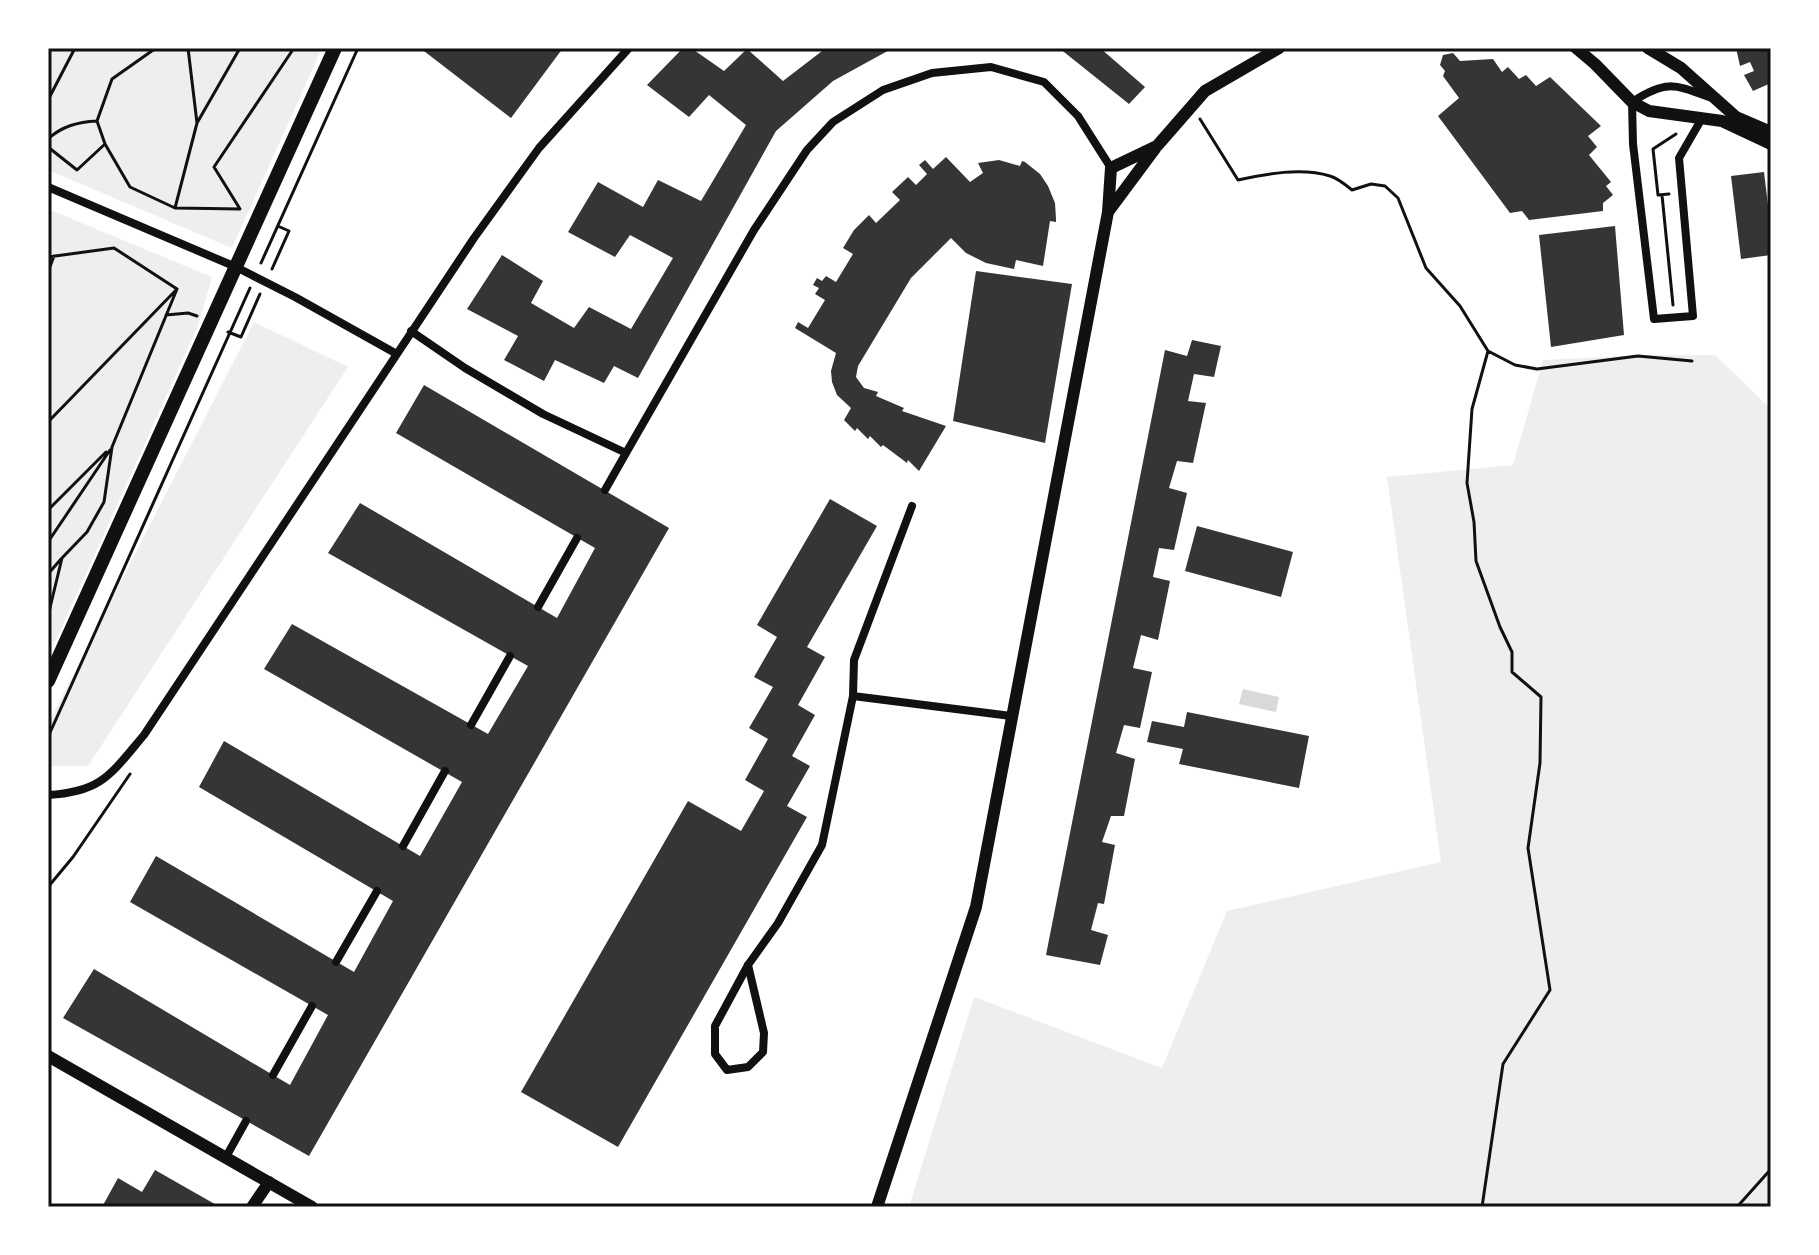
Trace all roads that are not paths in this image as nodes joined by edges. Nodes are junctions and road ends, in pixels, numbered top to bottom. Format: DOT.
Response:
graph roads {
  1 [pos="335,48"];
  2 [pos="629,48"];
  3 [pos="1279,48"];
  4 [pos="1576,48"];
  5 [pos="1648,48"];
  6 [pos="1714,99"];
  7 [pos="1632,102"];
  8 [pos="1701,120"];
  9 [pos="1771,132"];
  10 [pos="1771,144"];
  11 [pos="1157,146"];
  12 [pos="1111,168"];
  13 [pos="48,187"];
  14 [pos="1108,212"];
  15 [pos="236,267"];
  16 [pos="411,331"];
  17 [pos="395,353"];
  18 [pos="626,453"];
  19 [pos="605,490"];
  20 [pos="912,506"];
  21 [pos="577,538"];
  22 [pos="538,607"];
  23 [pos="510,656"];
  24 [pos="48,681"];
  25 [pos="853,696"];
  26 [pos="1011,716"];
  27 [pos="471,725"];
  28 [pos="445,771"];
  29 [pos="48,795"];
  30 [pos="403,846"];
  31 [pos="377,891"];
  32 [pos="336,962"];
  33 [pos="748,965"];
  34 [pos="312,1006"];
  35 [pos="48,1056"];
  36 [pos="273,1075"];
  37 [pos="246,1121"];
  38 [pos="226,1157"];
  39 [pos="269,1182"];
  40 [pos="252,1207"];
  41 [pos="312,1207"];
  42 [pos="877,1207"];
  1 -- 15 [label="main road"];
  2 -- 16 [label="street"];
  3 -- 11 [label="street"];
  4 -- 7 [label="street"];
  5 -- 6 [label="street"];
  6 -- 7 [label="street"];
  6 -- 9 [label="street"];
  7 -- 8 [label="street"];
  7 -- 8 [label="street"];
  8 -- 10 [label="street"];
  11 -- 12 [label="street"];
  11 -- 14 [label="street"];
  12 -- 14 [label="street"];
  12 -- 18 [label="street"];
  13 -- 15 [label="street"];
  14 -- 26 [label="street"];
  15 -- 17 [label="street"];
  15 -- 24 [label="main road"];
  16 -- 17 [label="street"];
  16 -- 18 [label="street"];
  17 -- 29 [label="street"];
  18 -- 19 [label="street"];
  20 -- 25 [label="street"];
  21 -- 22 [label="street"];
  23 -- 27 [label="street"];
  25 -- 26 [label="street"];
  25 -- 33 [label="street"];
  26 -- 42 [label="street"];
  28 -- 30 [label="street"];
  31 -- 32 [label="street"];
  33 -- 33 [label="street"];
  34 -- 36 [label="street"];
  35 -- 38 [label="street"];
  37 -- 38 [label="street"];
  38 -- 39 [label="street"];
  39 -- 40 [label="street"];
  39 -- 41 [label="street"];
}
